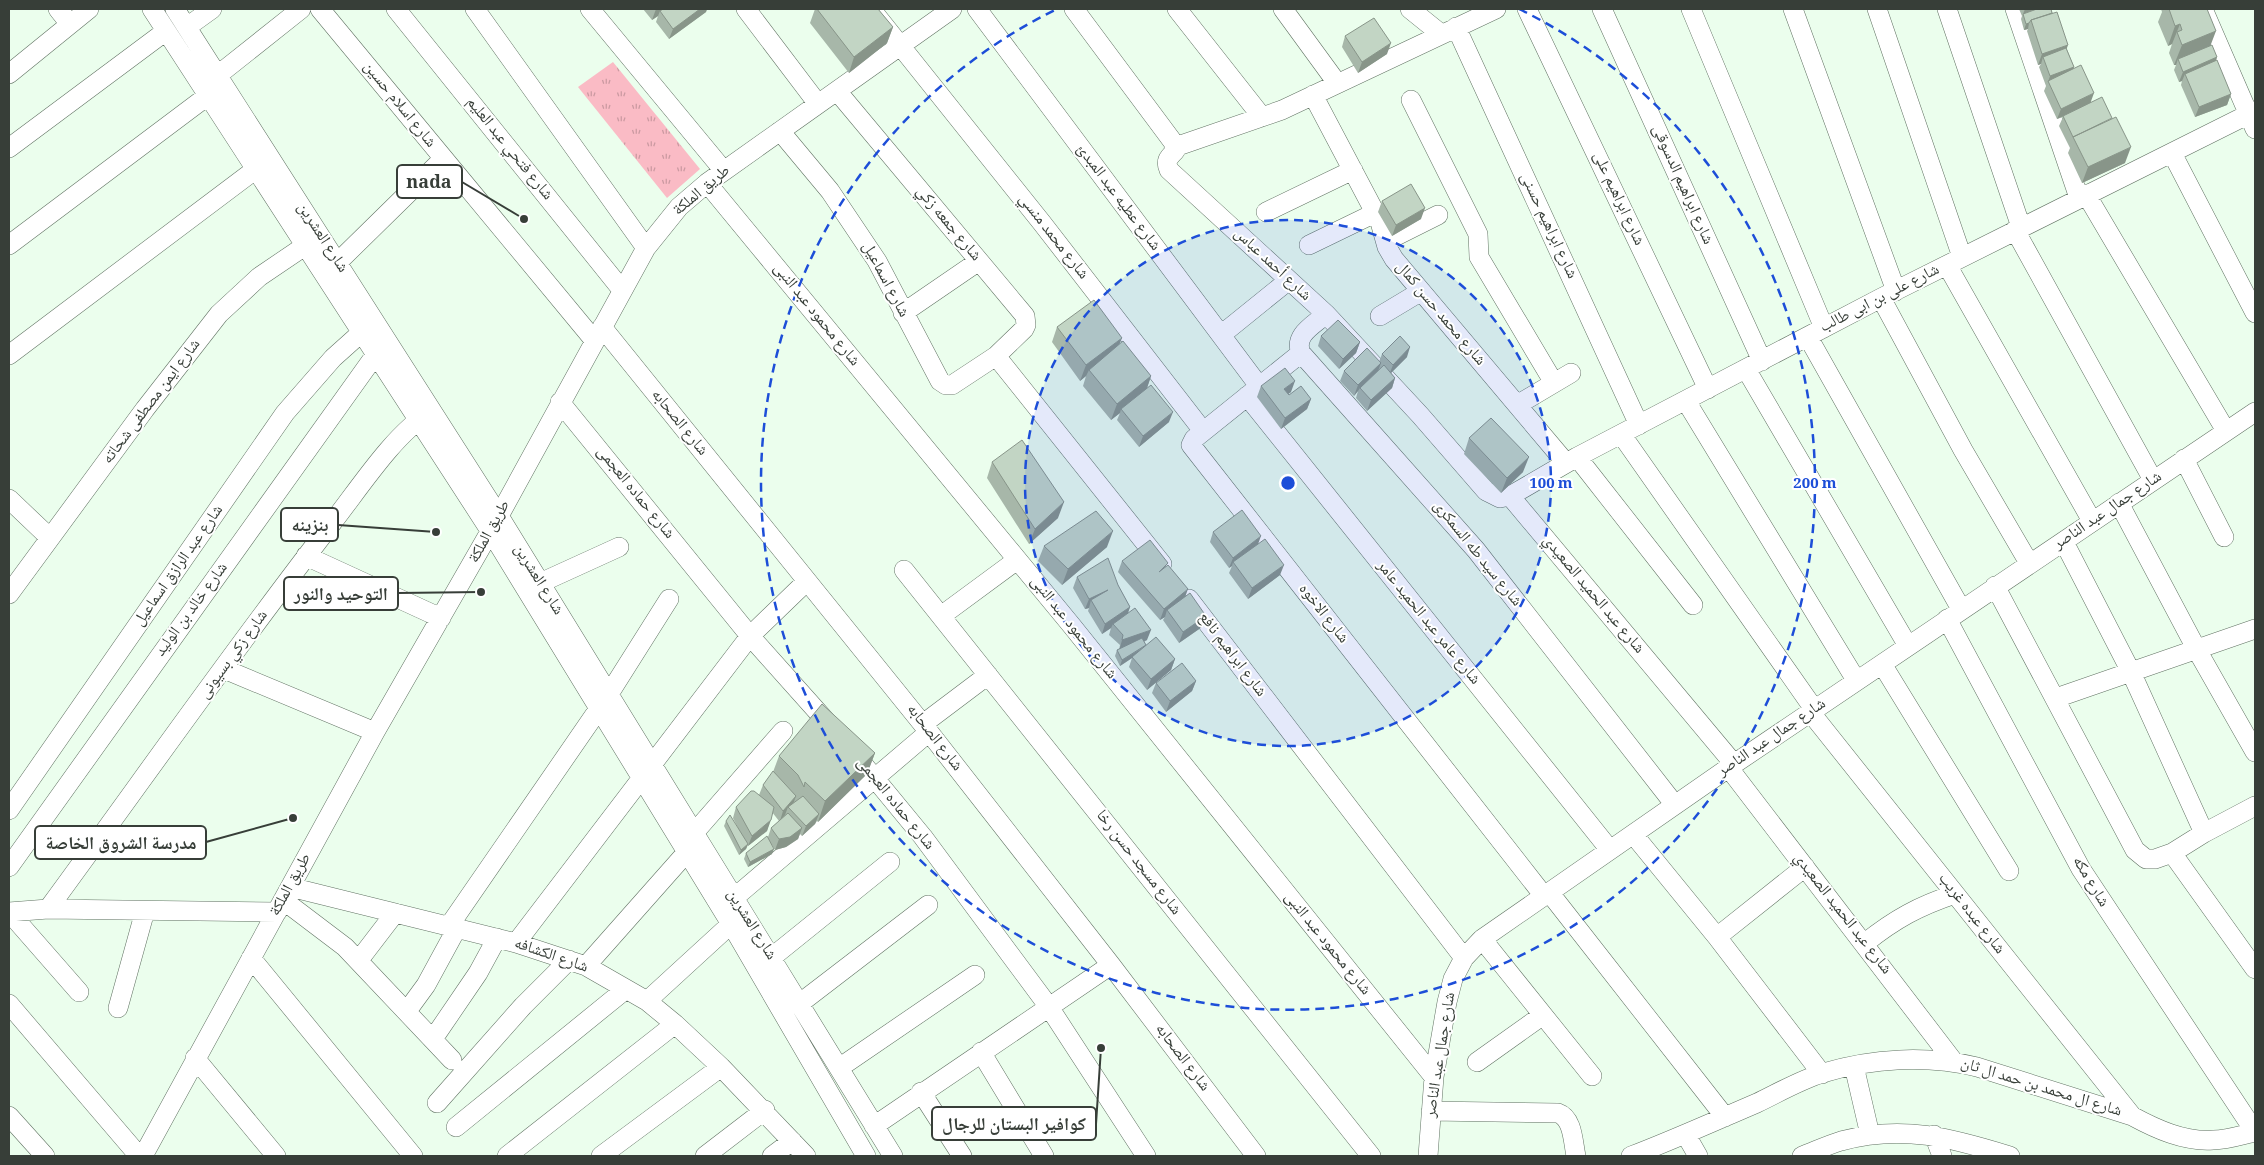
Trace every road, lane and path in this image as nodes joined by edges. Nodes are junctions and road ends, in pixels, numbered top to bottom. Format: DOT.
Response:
graph roads {
  1 [pos="58,9"];
  2 [pos="89,9"];
  3 [pos="152,9"];
  4 [pos="176,9"];
  5 [pos="212,9"];
  6 [pos="301,9"];
  7 [pos="320,9"];
  8 [pos="396,9"];
  9 [pos="475,9"];
  10 [pos="590,9"];
  11 [pos="746,9"];
  12 [pos="871,9"];
  13 [pos="952,9"];
  14 [pos="977,9"];
  15 [pos="1074,9"];
  16 [pos="1176,9"];
  17 [pos="1283,9"];
  18 [pos="1410,9"];
  19 [pos="1496,9"];
  20 [pos="1527,9"];
  21 [pos="1602,9"];
  22 [pos="1691,9"];
  23 [pos="1793,9"];
  24 [pos="1877,9"];
  25 [pos="1947,9"];
  26 [pos="2014,9"];
  27 [pos="2203,9"];
  28 [pos="70,24"];
  29 [pos="187,27"];
  30 [pos="1448,30"];
  31 [pos="166,31"];
  32 [pos="901,45"];
  33 [pos="9,74"];
  34 [pos="221,80"];
  35 [pos="1337,83"];
  36 [pos="837,91"];
  37 [pos="208,95"];
  38 [pos="1313,95"];
  39 [pos="1411,100"];
  40 [pos="818,104"];
  41 [pos="1262,118"];
  42 [pos="2253,118"];
  43 [pos="780,131"];
  44 [pos="1175,147"];
  45 [pos="9,148"];
  46 [pos="2172,153"];
  47 [pos="443,159"];
  48 [pos="256,169"];
  49 [pos="1353,170"];
  50 [pos="724,171"];
  51 [pos="707,183"];
  52 [pos="2082,196"];
  53 [pos="1266,212"];
  54 [pos="1375,213"];
  55 [pos="1438,215"];
  56 [pos="2018,229"];
  57 [pos="312,240"];
  58 [pos="1386,241"];
  59 [pos="9,245"];
  60 [pos="1309,245"];
  61 [pos="646,248"];
  62 [pos="979,261"];
  63 [pos="1955,261"];
  64 [pos="338,262"];
  65 [pos="1288,280"];
  66 [pos="622,290"];
  67 [pos="1420,292"];
  68 [pos="1889,295"];
  69 [pos="2255,313"];
  70 [pos="903,314"];
  71 [pos="1326,314"];
  72 [pos="1380,316"];
  73 [pos="362,332"];
  74 [pos="598,333"];
  75 [pos="1816,333"];
  76 [pos="1221,335"];
  77 [pos="1300,353"];
  78 [pos="376,354"];
  79 [pos="9,355"];
  80 [pos="996,356"];
  81 [pos="1754,365"];
  82 [pos="1571,373"];
  83 [pos="1554,383"];
  84 [pos="1708,389"];
  85 [pos="1253,391"];
  86 [pos="1686,400"];
  87 [pos="560,402"];
  88 [pos="1517,405"];
  89 [pos="425,416"];
  90 [pos="2253,419"];
  91 [pos="1640,425"];
  92 [pos="2226,431"];
  93 [pos="1203,432"];
  94 [pos="1621,434"];
  95 [pos="2184,459"];
  96 [pos="1571,460"];
  97 [pos="2153,480"];
  98 [pos="1510,496"];
  99 [pos="9,499"];
  100 [pos="2119,503"];
  101 [pos="2092,521"];
  102 [pos="495,524"];
  103 [pos="50,538"];
  104 [pos="2224,538"];
  105 [pos="2064,542"];
  106 [pos="618,547"];
  107 [pos="306,556"];
  108 [pos="1017,560"];
  109 [pos="2030,563"];
  110 [pos="904,570"];
  111 [pos="807,581"];
  112 [pos="540,583"];
  113 [pos="1996,586"];
  114 [pos="9,594"];
  115 [pos="669,599"];
  116 [pos="1693,605"];
  117 [pos="1954,614"];
  118 [pos="941,616"];
  119 [pos="441,618"];
  120 [pos="2255,629"];
  121 [pos="750,636"];
  122 [pos="1908,646"];
  123 [pos="2197,650"];
  124 [pos="1882,664"];
  125 [pos="224,669"];
  126 [pos="2131,672"];
  127 [pos="988,675"];
  128 [pos="1856,680"];
  129 [pos="2056,698"];
  130 [pos="604,701"];
  131 [pos="1812,711"];
  132 [pos="926,728"];
  133 [pos="783,731"];
  134 [pos="375,732"];
  135 [pos="2255,752"];
  136 [pos="1731,766"];
  137 [pos="646,770"];
  138 [pos="875,777"];
  139 [pos="1675,805"];
  140 [pos="2255,806"];
  141 [pos="9,810"];
  142 [pos="694,833"];
  143 [pos="2204,833"];
  144 [pos="1633,834"];
  145 [pos="1610,850"];
  146 [pos="687,852"];
  147 [pos="2172,853"];
  148 [pos="890,862"];
  149 [pos="9,866"];
  150 [pos="1805,867"];
  151 [pos="2009,871"];
  152 [pos="1547,894"];
  153 [pos="1955,894"];
  154 [pos="734,898"];
  155 [pos="283,900"];
  156 [pos="928,905"];
  157 [pos="48,910"];
  158 [pos="145,910"];
  159 [pos="9,912"];
  160 [pos="395,913"];
  161 [pos="731,924"];
  162 [pos="453,927"];
  163 [pos="1718,937"];
  164 [pos="496,938"];
  165 [pos="1482,939"];
  166 [pos="516,943"];
  167 [pos="1865,943"];
  168 [pos="251,958"];
  169 [pos="771,958"];
  170 [pos="1464,958"];
  171 [pos="359,960"];
  172 [pos="577,963"];
  173 [pos="1112,965"];
  174 [pos="2255,969"];
  175 [pos="975,975"];
  176 [pos="626,989"];
  177 [pos="79,992"];
  178 [pos="647,1002"];
  179 [pos="9,1004"];
  180 [pos="800,1004"];
  181 [pos="1049,1007"];
  182 [pos="118,1008"];
  183 [pos="407,1011"];
  184 [pos="1543,1015"];
  185 [pos="675,1024"];
  186 [pos="433,1039"];
  187 [pos="981,1052"];
  188 [pos="195,1058"];
  189 [pos="452,1060"];
  190 [pos="1477,1062"];
  191 [pos="1954,1062"];
  192 [pos="722,1066"];
  193 [pos="1854,1066"];
  194 [pos="839,1068"];
  195 [pos="1822,1074"];
  196 [pos="1592,1076"];
  197 [pos="1434,1077"];
  198 [pos="922,1092"];
  199 [pos="438,1103"];
  200 [pos="765,1110"];
  201 [pos="1431,1111"];
  202 [pos="9,1116"];
  203 [pos="2132,1116"];
  204 [pos="1725,1117"];
  205 [pos="874,1126"];
  206 [pos="456,1127"];
  207 [pos="2255,1132"];
  208 [pos="1686,1135"];
  209 [pos="1870,1135"];
  210 [pos="1934,1135"];
  211 [pos="792,1141"];
  212 [pos="2215,1148"];
  213 [pos="1844,1149"];
  214 [pos="145,1155"];
  215 [pos="45,1156"];
  216 [pos="276,1156"];
  217 [pos="413,1156"];
  218 [pos="507,1156"];
  219 [pos="601,1156"];
  220 [pos="705,1156"];
  221 [pos="772,1156"];
  222 [pos="806,1156"];
  223 [pos="866,1156"];
  224 [pos="893,1156"];
  225 [pos="962,1156"];
  226 [pos="1044,1156"];
  227 [pos="1146,1156"];
  228 [pos="1256,1156"];
  229 [pos="1371,1156"];
  230 [pos="1428,1156"];
  231 [pos="1576,1156"];
  232 [pos="1631,1156"];
  233 [pos="1698,1156"];
  234 [pos="1802,1156"];
  235 [pos="1942,1156"];
  236 [pos="2010,1156"];
  1 -- 28 [label="street"];
  2 -- 28 [label="street"];
  3 -- 31 [label="street, شارع العشرين"];
  4 -- 29 [label="street, شارع العشرين"];
  5 -- 29 [label="street"];
  6 -- 34 [label="street"];
  7 -- 47 [label="street, شارع اسلام حسين"];
  8 -- 66 [label="street, شارع فتحي عبد العليم"];
  9 -- 61 [label="street"];
  10 -- 50 [label="street"];
  11 -- 40 [label="street"];
  12 -- 32 [label="street, شارع محمد منسي"];
  13 -- 32 [label="street, طريق الملكة"];
  14 -- 76 [label="street, شارع عطيه عبد المبدئ"];
  15 -- 44 [label="street"];
  16 -- 41 [label="street"];
  17 -- 35 [label="street"];
  18 -- 30 [label="street"];
  19 -- 30 [label="street"];
  20 -- 84 [label="street, شارع ابراهيم على"];
  21 -- 81 [label="street, شارع ابراهيم الدسوقى"];
  22 -- 75 [label="street, شارع مكه"];
  23 -- 68 [label="street"];
  24 -- 63 [label="street"];
  25 -- 56 [label="street"];
  26 -- 52 [label="street"];
  27 -- 42 [label="street"];
  28 -- 33 [label="street"];
  29 -- 34 [label="street, شارع العشرين"];
  30 -- 35 [label="street"];
  30 -- 91 [label="street, شارع ابراهيم حسنى"];
  31 -- 37 [label="street, شارع العشرين"];
  31 -- 45 [label="street"];
  32 -- 36 [label="street, طريق الملكة"];
  32 -- 93 [label="street, شارع محمد منسي"];
  34 -- 37 [label="street"];
  34 -- 57 [label="street, شارع العشرين"];
  35 -- 38 [label="street"];
  36 -- 40 [label="street, طريق الملكة"];
  36 -- 62 [label="street, شارع جمعه زكي"];
  37 -- 48 [label="street, شارع العشرين"];
  37 -- 59 [label="street"];
  38 -- 41 [label="street"];
  38 -- 49 [label="street, شارع محمد حسن كمال"];
  39 -- 83 [label="street"];
  40 -- 43 [label="street, طريق الملكة"];
  41 -- 44 [label="street"];
  42 -- 46 [label="street, شارع على بن ابى طالب"];
  43 -- 50 [label="street, طريق الملكة"];
  43 -- 70 [label="street, شارع اسماعيل"];
  44 -- 65 [label="street, شارع أحمد عباس"];
  46 -- 52 [label="street, شارع على بن ابى طالب"];
  46 -- 69 [label="street"];
  47 -- 64 [label="street"];
  47 -- 74 [label="street, شارع اسلام حسين"];
  48 -- 57 [label="street, شارع العشرين"];
  48 -- 79 [label="street"];
  49 -- 53 [label="street"];
  49 -- 54 [label="street, شارع محمد حسن كمال"];
  50 -- 51 [label="street, طريق الملكة"];
  51 -- 61 [label="street, طريق الملكة"];
  51 -- 108 [label="street, شارع محمود عبد النبى"];
  52 -- 56 [label="street, شارع على بن ابى طالب"];
  52 -- 92 [label="street"];
  54 -- 58 [label="street, شارع محمد حسن كمال"];
  54 -- 60 [label="street"];
  55 -- 58 [label="street"];
  56 -- 63 [label="street, شارع على بن ابى طالب"];
  56 -- 97 [label="street"];
  57 -- 64 [label="street, شارع العشرين"];
  57 -- 73 [label="street, شارع العشرين"];
  57 -- 103 [label="street, شارع ايمن مصطفى شحاته"];
  58 -- 67 [label="street, شارع محمد حسن كمال"];
  61 -- 66 [label="street, طريق الملكة"];
  62 -- 70 [label="street"];
  62 -- 80 [label="street, شارع جمعه زكي"];
  63 -- 68 [label="street, شارع على بن ابى طالب"];
  63 -- 101 [label="street"];
  64 -- 89 [label="street, شارع العشرين"];
  65 -- 71 [label="street, شارع أحمد عباس"];
  65 -- 76 [label="street"];
  66 -- 74 [label="street, طريق الملكة"];
  67 -- 72 [label="street"];
  67 -- 88 [label="street, شارع محمد حسن كمال"];
  68 -- 75 [label="street, شارع على بن ابى طالب"];
  68 -- 109 [label="street"];
  70 -- 80 [label="street, شارع اسماعيل"];
  71 -- 77 [label="street"];
  71 -- 98 [label="street, شارع أحمد عباس"];
  73 -- 78 [label="street, شارع العشرين"];
  73 -- 141 [label="street, شارع عبد الرازق اسماعيل"];
  74 -- 87 [label="street, طريق الملكة"];
  74 -- 111 [label="street, شارع الصحابه"];
  75 -- 81 [label="street, شارع على بن ابى طالب"];
  75 -- 117 [label="street, شارع مكه"];
  76 -- 85 [label="street, شارع عطيه عبد المبدئ"];
  77 -- 85 [label="street, شارع الاخوه"];
  77 -- 139 [label="street, شارع سيد طه السمكرى"];
  78 -- 89 [label="street, شارع العشرين"];
  78 -- 149 [label="street, شارع خالد بن الوليد"];
  80 -- 170 [label="street, شارع ابراهيم نافع"];
  81 -- 84 [label="street, شارع على بن ابى طالب"];
  81 -- 122 [label="street, شارع ابراهيم الدسوقى"];
  82 -- 83 [label="street"];
  83 -- 88 [label="street"];
  84 -- 86 [label="street, شارع على بن ابى طالب"];
  85 -- 93 [label="street, شارع الاخوه"];
  85 -- 145 [label="street, شارع عامر عبد الحميد عامر"];
  86 -- 91 [label="street, شارع على بن ابى طالب"];
  86 -- 128 [label="street"];
  87 -- 102 [label="street, طريق الملكة"];
  87 -- 121 [label="street, شارع حماده العجمى"];
  88 -- 96 [label="street, شارع محمد حسن كمال"];
  89 -- 102 [label="street, شارع العشرين"];
  89 -- 107 [label="street, شارع زكي بسيونى"];
  90 -- 92 [label="street, شارع جمال عبد الناصر"];
  91 -- 94 [label="street, شارع على بن ابى طالب"];
  92 -- 95 [label="street, شارع جمال عبد الناصر"];
  93 -- 152 [label="street, شارع الاخوه"];
  94 -- 96 [label="street, شارع على بن ابى طالب"];
  94 -- 131 [label="street, شارع عبده غريب"];
  95 -- 97 [label="street, شارع جمال عبد الناصر"];
  95 -- 104 [label="street"];
  96 -- 98 [label="street, شارع على بن ابى طالب"];
  96 -- 116 [label="street, شارع محمد حسن كمال"];
  97 -- 100 [label="street, شارع جمال عبد الناصر"];
  98 -- 136 [label="street, شارع عبد الحميد الصعيدي"];
  99 -- 103 [label="street"];
  100 -- 101 [label="street, شارع جمال عبد الناصر"];
  100 -- 123 [label="street"];
  101 -- 105 [label="street, شارع جمال عبد الناصر"];
  102 -- 112 [label="street, شارع العشرين"];
  102 -- 119 [label="street, طريق الملكة"];
  102 -- 130 [label="street, شارع العشرين"];
  103 -- 114 [label="street, شارع ايمن مصطفى شحاته"];
  105 -- 109 [label="street, شارع جمال عبد الناصر"];
  105 -- 126 [label="street"];
  106 -- 112 [label="street"];
  107 -- 119 [label="street"];
  107 -- 125 [label="street, شارع زكي بسيونى"];
  108 -- 118 [label="street"];
  108 -- 197 [label="street, شارع محمود عبد النبى"];
  109 -- 113 [label="street, شارع جمال عبد الناصر"];
  110 -- 118 [label="street, شارع مسجد حسن رخا"];
  111 -- 121 [label="street"];
  111 -- 132 [label="street, شارع الصحابه"];
  112 -- 130 [label="street, شارع العشرين"];
  113 -- 117 [label="street, شارع جمال عبد الناصر"];
  113 -- 129 [label="street"];
  115 -- 130 [label="street"];
  117 -- 122 [label="street, شارع جمال عبد الناصر"];
  117 -- 207 [label="street, شارع مكه"];
  118 -- 127 [label="street, شارع مسجد حسن رخا"];
  119 -- 134 [label="street, طريق الملكة"];
  120 -- 123 [label="street"];
  121 -- 137 [label="street"];
  121 -- 138 [label="street, شارع حماده العجمى"];
  122 -- 124 [label="street, شارع جمال عبد الناصر"];
  123 -- 126 [label="street"];
  123 -- 135 [label="street"];
  124 -- 128 [label="street, شارع جمال عبد الناصر"];
  124 -- 151 [label="street"];
  125 -- 134 [label="street"];
  125 -- 157 [label="street, شارع زكي بسيونى"];
  126 -- 129 [label="street"];
  126 -- 143 [label="street"];
  127 -- 132 [label="street"];
  127 -- 229 [label="street, شارع مسجد حسن رخا"];
  128 -- 131 [label="street, شارع جمال عبد الناصر"];
  129 -- 147 [label="street"];
  130 -- 137 [label="street, شارع العشرين"];
  130 -- 162 [label="street"];
  131 -- 136 [label="street, شارع جمال عبد الناصر"];
  131 -- 153 [label="street, شارع عبده غريب"];
  132 -- 138 [label="street"];
  132 -- 173 [label="street, شارع الصحابه"];
  133 -- 142 [label="street"];
  134 -- 155 [label="street, طريق الملكة"];
  136 -- 139 [label="street, شارع جمال عبد الناصر"];
  136 -- 150 [label="street, شارع عبد الحميد الصعيدي"];
  137 -- 142 [label="street, شارع العشرين"];
  137 -- 146 [label="street, شارع العشرين"];
  137 -- 166 [label="street"];
  138 -- 154 [label="street"];
  138 -- 181 [label="street, شارع حماده العجمى"];
  139 -- 144 [label="street, شارع جمال عبد الناصر"];
  140 -- 143 [label="street"];
  142 -- 154 [label="street, شارع العشرين"];
  143 -- 147 [label="street"];
  144 -- 145 [label="street, شارع جمال عبد الناصر"];
  144 -- 163 [label="street"];
  145 -- 152 [label="street, شارع جمال عبد الناصر"];
  146 -- 161 [label="street, شارع العشرين"];
  146 -- 172 [label="street"];
  147 -- 174 [label="street"];
  148 -- 169 [label="street"];
  150 -- 163 [label="street"];
  150 -- 167 [label="street, شارع عبد الحميد الصعيدي"];
  152 -- 165 [label="street, شارع جمال عبد الناصر"];
  152 -- 204 [label="street"];
  153 -- 167 [label="street"];
  153 -- 203 [label="street, شارع عبده غريب"];
  154 -- 169 [label="street, شارع العشرين"];
  155 -- 158 [label="street, شارع الكشافه"];
  155 -- 160 [label="street, شارع الكشافه"];
  155 -- 168 [label="street, طريق الملكة"];
  155 -- 171 [label="street"];
  156 -- 180 [label="street"];
  157 -- 158 [label="street, شارع الكشافه"];
  157 -- 159 [label="street, شارع الكشافه"];
  158 -- 182 [label="street"];
  159 -- 177 [label="street"];
  160 -- 162 [label="street, شارع الكشافه"];
  160 -- 171 [label="street"];
  161 -- 178 [label="street"];
  161 -- 223 [label="street, شارع العشرين"];
  162 -- 164 [label="street, شارع الكشافه"];
  162 -- 183 [label="street"];
  163 -- 195 [label="street"];
  164 -- 166 [label="street, شارع الكشافه"];
  164 -- 186 [label="street"];
  165 -- 170 [label="street, شارع جمال عبد الناصر"];
  165 -- 184 [label="street"];
  166 -- 172 [label="street, شارع الكشافه"];
  167 -- 191 [label="street, شارع عبد الحميد الصعيدي"];
  168 -- 188 [label="street, طريق الملكة"];
  168 -- 217 [label="street"];
  169 -- 180 [label="street, شارع العشرين"];
  170 -- 197 [label="street, شارع جمال عبد الناصر"];
  171 -- 183 [label="street"];
  172 -- 176 [label="street, شارع الكشافه"];
  172 -- 199 [label="street"];
  173 -- 181 [label="street"];
  173 -- 228 [label="street, شارع الصحابه"];
  175 -- 194 [label="street"];
  176 -- 178 [label="street, شارع الكشافه"];
  176 -- 206 [label="street"];
  178 -- 185 [label="street, شارع الكشافه"];
  179 -- 214 [label="street"];
  180 -- 194 [label="street, شارع العشرين"];
  181 -- 187 [label="street"];
  181 -- 227 [label="street, شارع حماده العجمى"];
  183 -- 186 [label="street"];
  184 -- 190 [label="street"];
  184 -- 196 [label="street"];
  185 -- 192 [label="street, شارع الكشافه"];
  185 -- 218 [label="street"];
  186 -- 189 [label="street"];
  187 -- 198 [label="street"];
  187 -- 226 [label="street"];
  188 -- 214 [label="street, طريق الملكة"];
  188 -- 216 [label="street"];
  191 -- 193 [label="street, شارع ال محمد بن حمد ال ثان"];
  191 -- 203 [label="street, شارع ال محمد بن حمد ال ثان"];
  192 -- 200 [label="street, شارع الكشافه"];
  192 -- 219 [label="street"];
  193 -- 195 [label="street, شارع ال محمد بن حمد ال ثان"];
  193 -- 209 [label="street"];
  194 -- 205 [label="street, شارع العشرين"];
  195 -- 204 [label="street, شارع ال محمد بن حمد ال ثان"];
  197 -- 201 [label="street, شارع جمال عبد الناصر"];
  198 -- 205 [label="street"];
  198 -- 225 [label="street"];
  200 -- 211 [label="street, شارع الكشافه"];
  200 -- 220 [label="street"];
  201 -- 230 [label="street, شارع جمال عبد الناصر"];
  201 -- 231 [label="street"];
  202 -- 215 [label="street"];
  203 -- 212 [label="street, شارع ال محمد بن حمد ال ثان"];
  204 -- 208 [label="street, شارع ال محمد بن حمد ال ثان"];
  205 -- 224 [label="street, شارع العشرين"];
  207 -- 212 [label="street, شارع ال محمد بن حمد ال ثان"];
  208 -- 232 [label="street, شارع ال محمد بن حمد ال ثان"];
  208 -- 233 [label="street"];
  209 -- 210 [label="street"];
  209 -- 213 [label="street"];
  210 -- 235 [label="street"];
  210 -- 236 [label="street"];
  211 -- 221 [label="street"];
  211 -- 222 [label="street, شارع الكشافه"];
  213 -- 234 [label="street"];
}
